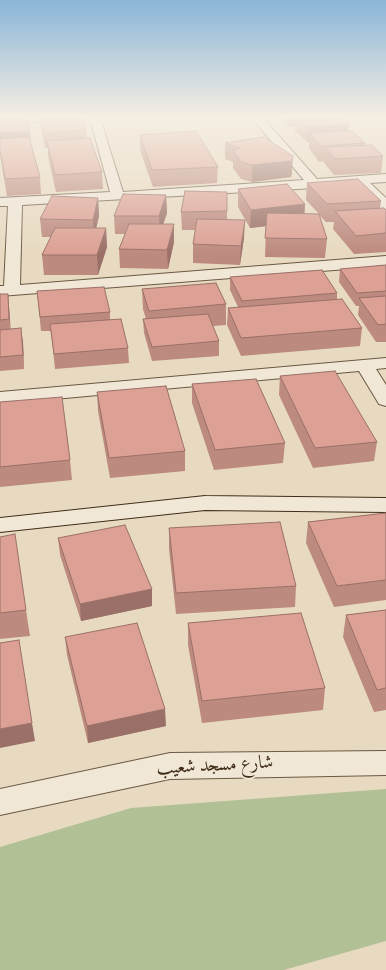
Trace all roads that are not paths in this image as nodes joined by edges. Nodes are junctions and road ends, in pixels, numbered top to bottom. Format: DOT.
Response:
graph roads {
  1 [pos="108,163"];
  2 [pos="297,163"];
  3 [pos="386,178"];
  4 [pos="360,180"];
  5 [pos="315,184"];
  6 [pos="118,196"];
  7 [pos="15,201"];
  8 [pos="0,202"];
  9 [pos="386,206"];
  10 [pos="386,261"];
  11 [pos="6,291"];
  12 [pos="386,363"];
  13 [pos="364,365"];
  14 [pos="0,398"];
  15 [pos="386,400"];
  16 [pos="386,505"];
  17 [pos="0,525"];
  18 [pos="386,763"];
  19 [pos="0,802"];
  1 -- 6 [label="street"];
  2 -- 5 [label="street"];
  3 -- 4 [label="street"];
  4 -- 5 [label="street"];
  4 -- 9 [label="street"];
  5 -- 6 [label="street"];
  6 -- 7 [label="street"];
  7 -- 8 [label="street"];
  7 -- 11 [label="street"];
  10 -- 11 [label="street"];
  12 -- 13 [label="street"];
  13 -- 14 [label="street"];
  13 -- 15 [label="street"];
  16 -- 17 [label="street"];
  18 -- 19 [label="street, شارع مسجد شعيب"];
}
